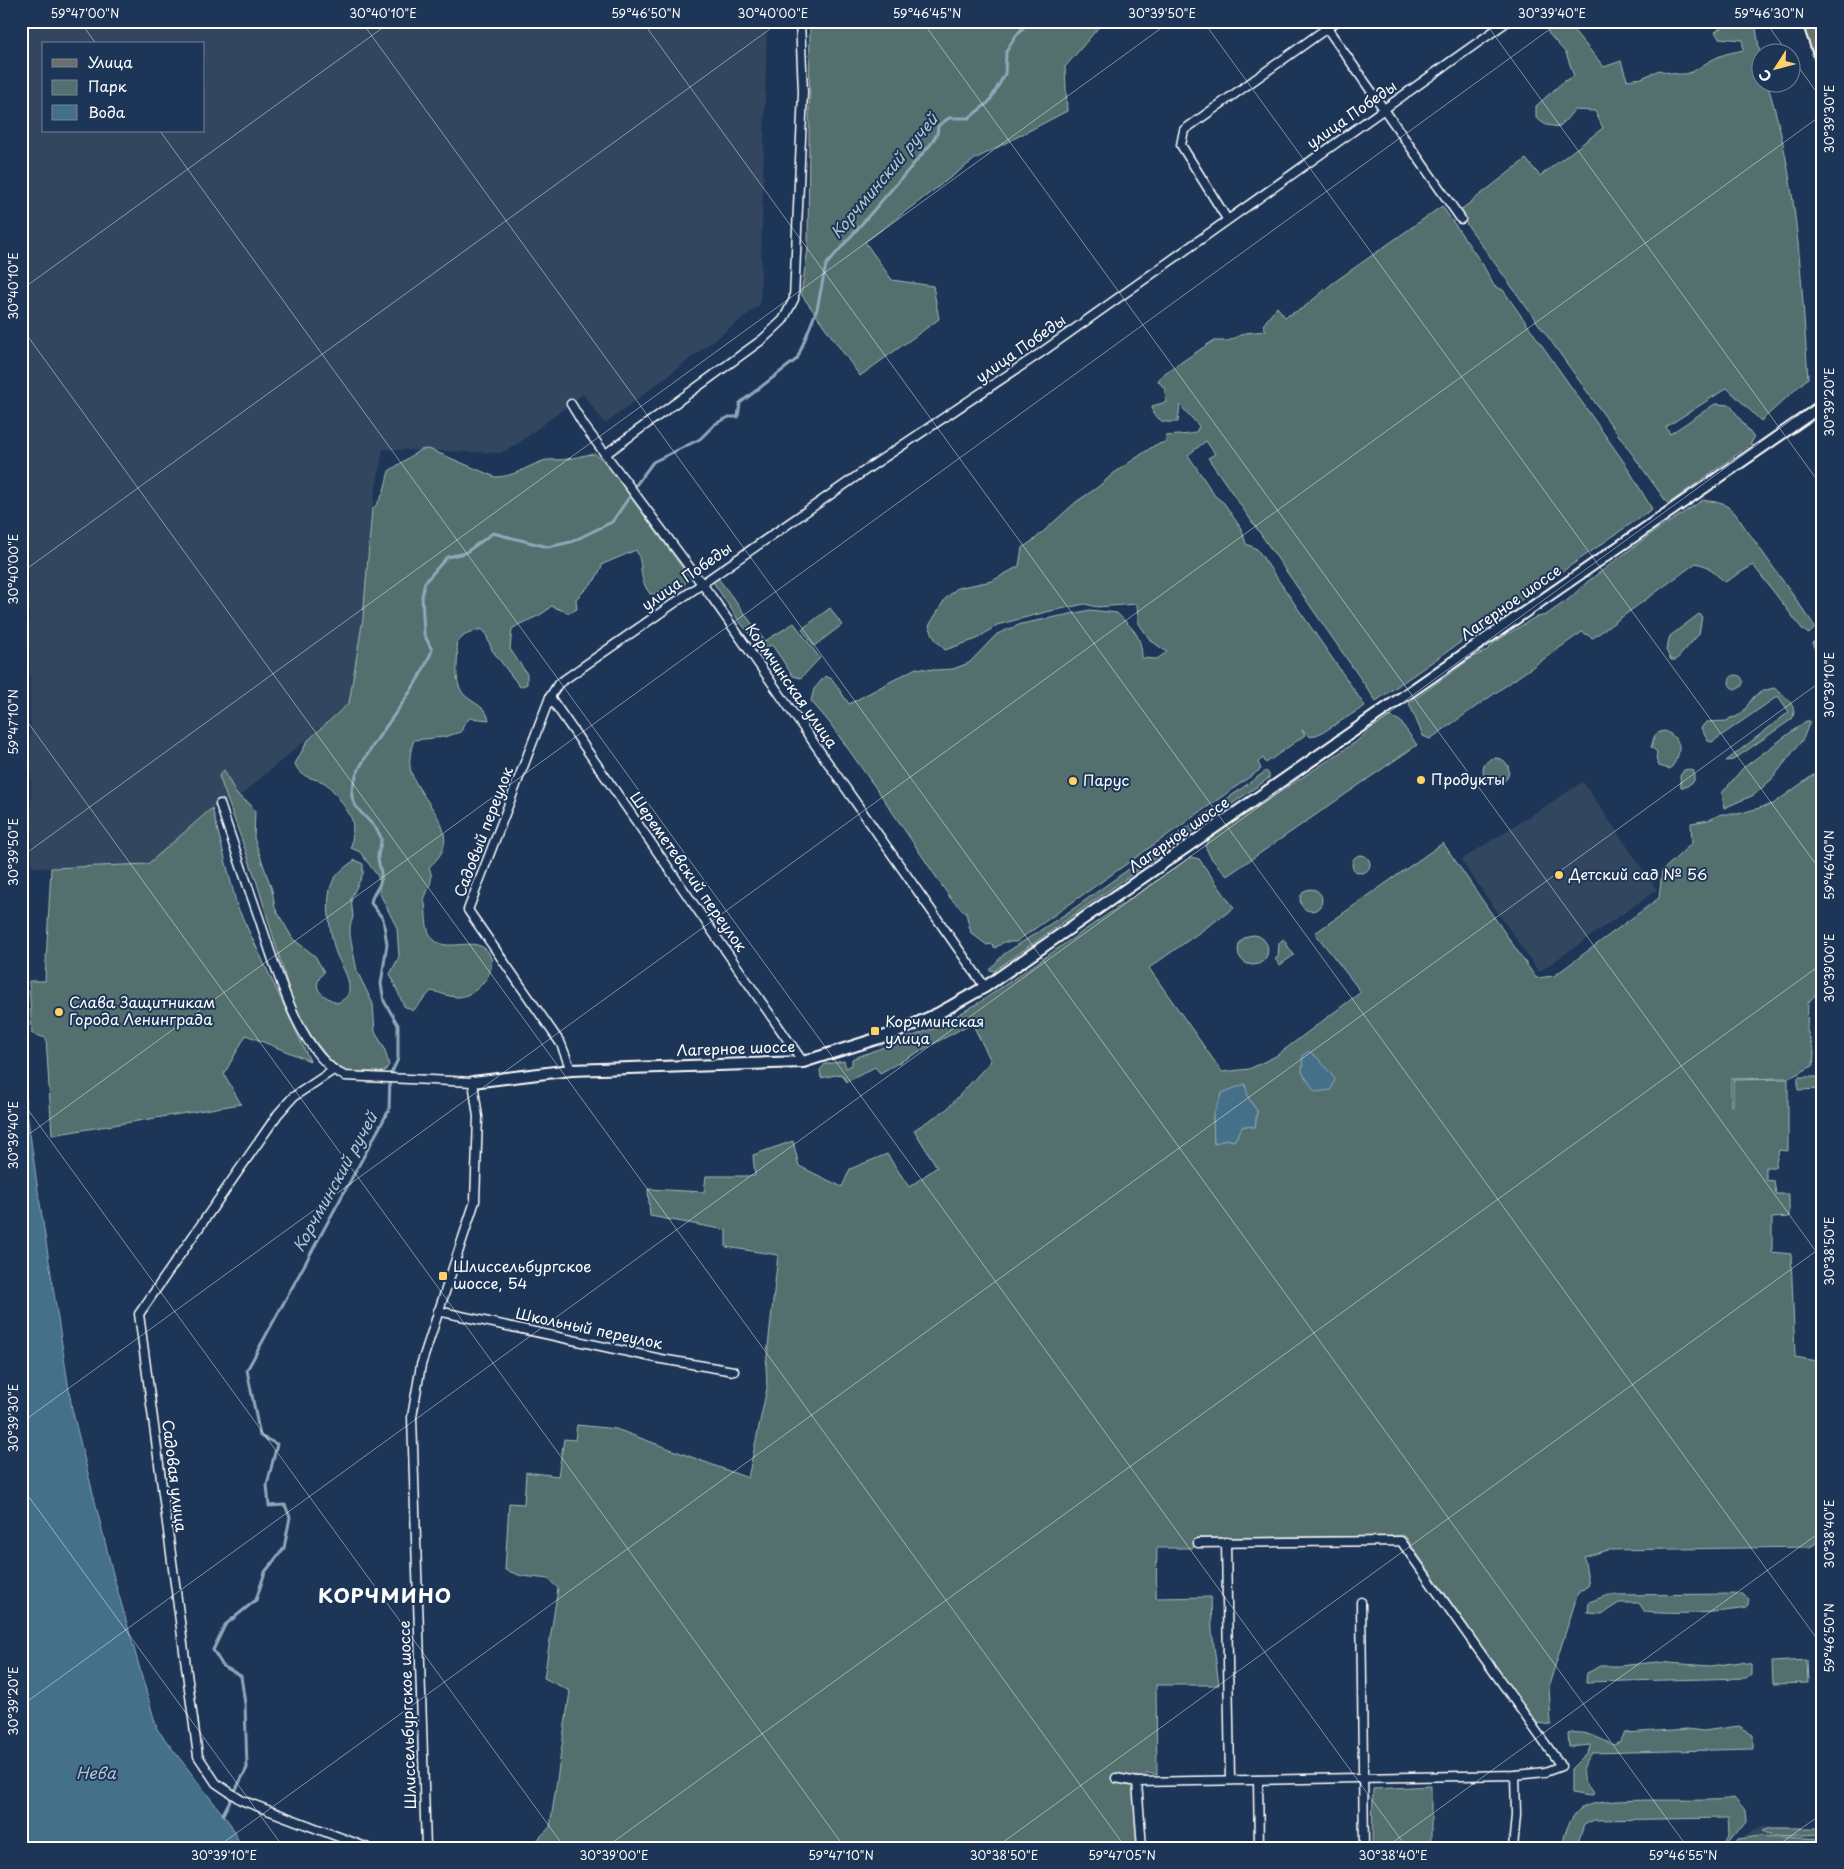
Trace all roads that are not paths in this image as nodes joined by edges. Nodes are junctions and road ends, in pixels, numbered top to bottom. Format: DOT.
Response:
graph roads {
  1 [pos="800,21"];
  2 [pos="1322,21"];
  3 [pos="1337,21"];
  4 [pos="1508,21"];
  5 [pos="1809,21"];
  6 [pos="1327,29"];
  7 [pos="1823,63"];
  8 [pos="1384,109"];
  9 [pos="1228,219"];
  10 [pos="1462,219"];
  11 [pos="570,404"];
  12 [pos="1823,405"];
  13 [pos="607,453"];
  14 [pos="702,583"];
  15 [pos="550,697"];
  16 [pos="220,804"];
  17 [pos="985,987"];
  18 [pos="803,1062"];
  19 [pos="572,1070"];
  20 [pos="332,1071"];
  21 [pos="473,1082"];
  22 [pos="438,1311"];
  23 [pos="734,1371"];
  24 [pos="1198,1542"];
  25 [pos="1226,1542"];
  26 [pos="1361,1602"];
  27 [pos="1515,1775"];
  28 [pos="1364,1777"];
  29 [pos="1116,1778"];
  30 [pos="1230,1779"];
  31 [pos="1258,1780"];
  32 [pos="1137,1782"];
  33 [pos="368,1848"];
  34 [pos="426,1848"];
  35 [pos="1142,1848"];
  36 [pos="1259,1848"];
  37 [pos="1364,1848"];
  38 [pos="1513,1848"];
  1 -- 13 [label="street"];
  2 -- 6 [label="street"];
  3 -- 6 [label="street"];
  4 -- 8 [label="street, улица Победы"];
  5 -- 7 [label="main road"];
  6 -- 8 [label="street"];
  6 -- 9 [label="street"];
  8 -- 9 [label="street, улица Победы"];
  8 -- 10 [label="street"];
  9 -- 14 [label="street, улица Победы"];
  11 -- 13 [label="street, Кормчинская улица"];
  12 -- 17 [label="street, Лагерное шоссе"];
  13 -- 14 [label="street, Кормчинская улица"];
  14 -- 15 [label="street, улица Победы"];
  14 -- 17 [label="street, Кормчинская улица"];
  15 -- 18 [label="street, Шереметевский переулок"];
  15 -- 19 [label="street, Садовый переулок"];
  16 -- 20 [label="street"];
  17 -- 18 [label="street, Лагерное шоссе"];
  18 -- 19 [label="street, Лагерное шоссе"];
  19 -- 21 [label="street, Лагерное шоссе"];
  20 -- 21 [label="street"];
  20 -- 33 [label="street, Садовая улица"];
  21 -- 22 [label="street, Шлиссельбургское шоссе"];
  22 -- 23 [label="street, Школьный переулок"];
  22 -- 34 [label="street, Шлиссельбургское шоссе"];
  24 -- 25 [label="street"];
  25 -- 27 [label="street"];
  25 -- 30 [label="street"];
  26 -- 28 [label="street"];
  27 -- 28 [label="street"];
  27 -- 38 [label="street"];
  28 -- 31 [label="street"];
  28 -- 37 [label="street"];
  29 -- 32 [label="street"];
  30 -- 31 [label="street"];
  30 -- 32 [label="street"];
  31 -- 36 [label="street"];
  32 -- 35 [label="street"];
}
